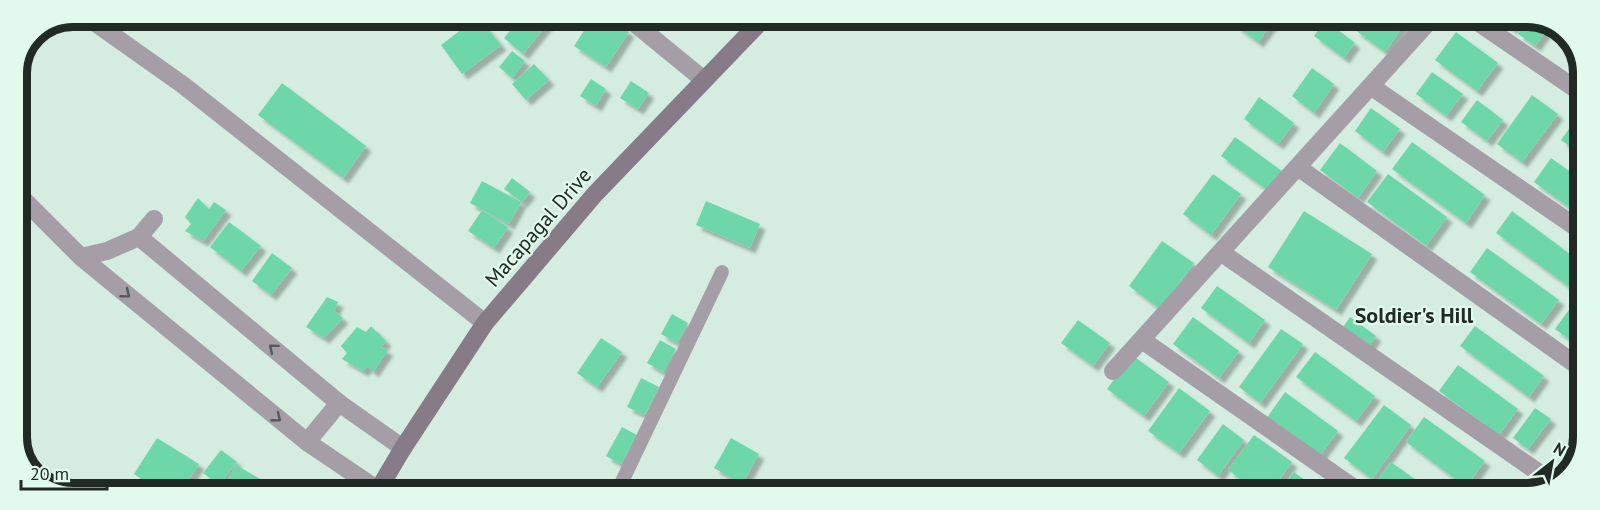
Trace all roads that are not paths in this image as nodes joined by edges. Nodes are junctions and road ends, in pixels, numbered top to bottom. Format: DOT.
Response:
graph roads {
  1 [pos="102,27"];
  2 [pos="639,27"];
  3 [pos="755,27"];
  4 [pos="1424,27"];
  5 [pos="1485,27"];
  6 [pos="704,80"];
  7 [pos="1372,87"];
  8 [pos="1573,87"];
  9 [pos="1299,168"];
  10 [pos="27,204"];
  11 [pos="154,219"];
  12 [pos="1573,226"];
  13 [pos="139,237"];
  14 [pos="1222,253"];
  15 [pos="81,257"];
  16 [pos="722,272"];
  17 [pos="485,323"];
  18 [pos="1142,340"];
  19 [pos="1573,363"];
  20 [pos="1113,371"];
  21 [pos="339,403"];
  22 [pos="307,442"];
  23 [pos="403,448"];
  24 [pos="1547,478"];
  25 [pos="366,483"];
  26 [pos="382,483"];
  27 [pos="621,483"];
  28 [pos="1347,483"];
  1 -- 17 [label="street"];
  2 -- 6 [label="street"];
  3 -- 6 [label="main road, Macapagal Drive"];
  4 -- 7 [label="street"];
  5 -- 8 [label="street"];
  6 -- 17 [label="main road, Macapagal Drive"];
  7 -- 9 [label="street"];
  7 -- 12 [label="street"];
  9 -- 14 [label="street"];
  9 -- 19 [label="street"];
  10 -- 15 [label="street"];
  11 -- 13 [label="street"];
  13 -- 15 [label="street"];
  21 -- 13 [label="street, one-way"];
  14 -- 18 [label="street"];
  14 -- 24 [label="street"];
  15 -- 22 [label="street, one-way"];
  16 -- 27 [label="lane"];
  17 -- 23 [label="main road, Macapagal Drive"];
  18 -- 20 [label="street"];
  18 -- 28 [label="street"];
  21 -- 22 [label="street"];
  21 -- 23 [label="street"];
  22 -- 25 [label="street"];
  23 -- 26 [label="main road, Macapagal Drive"];
}
